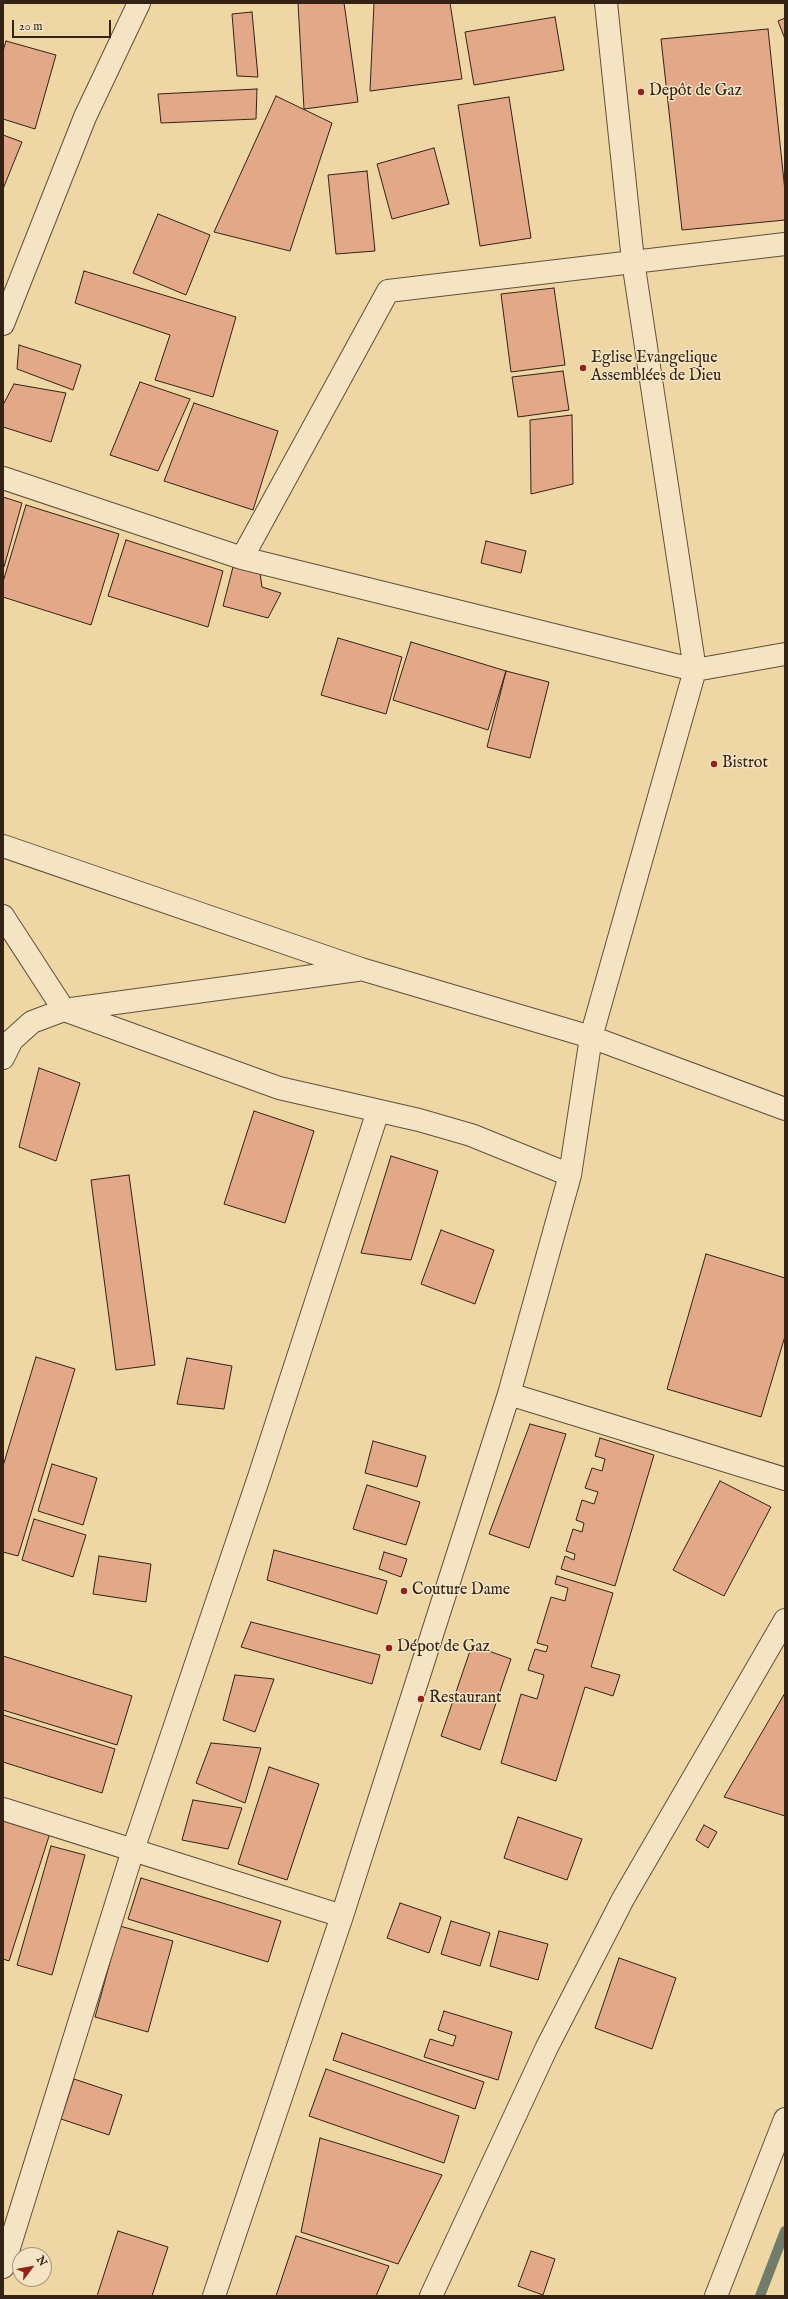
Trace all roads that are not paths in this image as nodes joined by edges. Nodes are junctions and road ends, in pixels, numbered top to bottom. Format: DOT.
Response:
graph roads {
  1 [pos="138,3"];
  2 [pos="606,3"];
  3 [pos="785,244"];
  4 [pos="633,261"];
  5 [pos="3,324"];
  6 [pos="3,478"];
  7 [pos="242,558"];
  8 [pos="785,654"];
  9 [pos="695,670"];
  10 [pos="3,846"];
  11 [pos="3,916"];
  12 [pos="361,969"];
  13 [pos="64,1010"];
  14 [pos="591,1037"];
  15 [pos="3,1058"];
  16 [pos="785,1109"];
  17 [pos="378,1111"];
  18 [pos="570,1175"];
  19 [pos="509,1394"];
  20 [pos="785,1479"];
  21 [pos="785,1620"];
  22 [pos="3,1809"];
  23 [pos="133,1850"];
  24 [pos="342,1916"];
  25 [pos="785,2119"];
  26 [pos="3,2267"];
  27 [pos="214,2296"];
  28 [pos="431,2296"];
  29 [pos="716,2296"];
  1 -- 5 [label="street"];
  2 -- 4 [label="street"];
  3 -- 4 [label="street"];
  4 -- 7 [label="street"];
  4 -- 9 [label="street"];
  6 -- 7 [label="street"];
  7 -- 9 [label="street"];
  8 -- 9 [label="street"];
  9 -- 14 [label="street"];
  10 -- 12 [label="street"];
  11 -- 13 [label="street"];
  12 -- 13 [label="street"];
  12 -- 14 [label="street"];
  13 -- 15 [label="street"];
  13 -- 17 [label="street"];
  14 -- 16 [label="street"];
  14 -- 18 [label="street"];
  17 -- 18 [label="street"];
  17 -- 23 [label="street"];
  18 -- 19 [label="street"];
  19 -- 20 [label="street"];
  19 -- 24 [label="street"];
  21 -- 28 [label="street"];
  22 -- 23 [label="street"];
  23 -- 24 [label="street"];
  23 -- 26 [label="street"];
  24 -- 27 [label="street"];
  25 -- 29 [label="street"];
}
